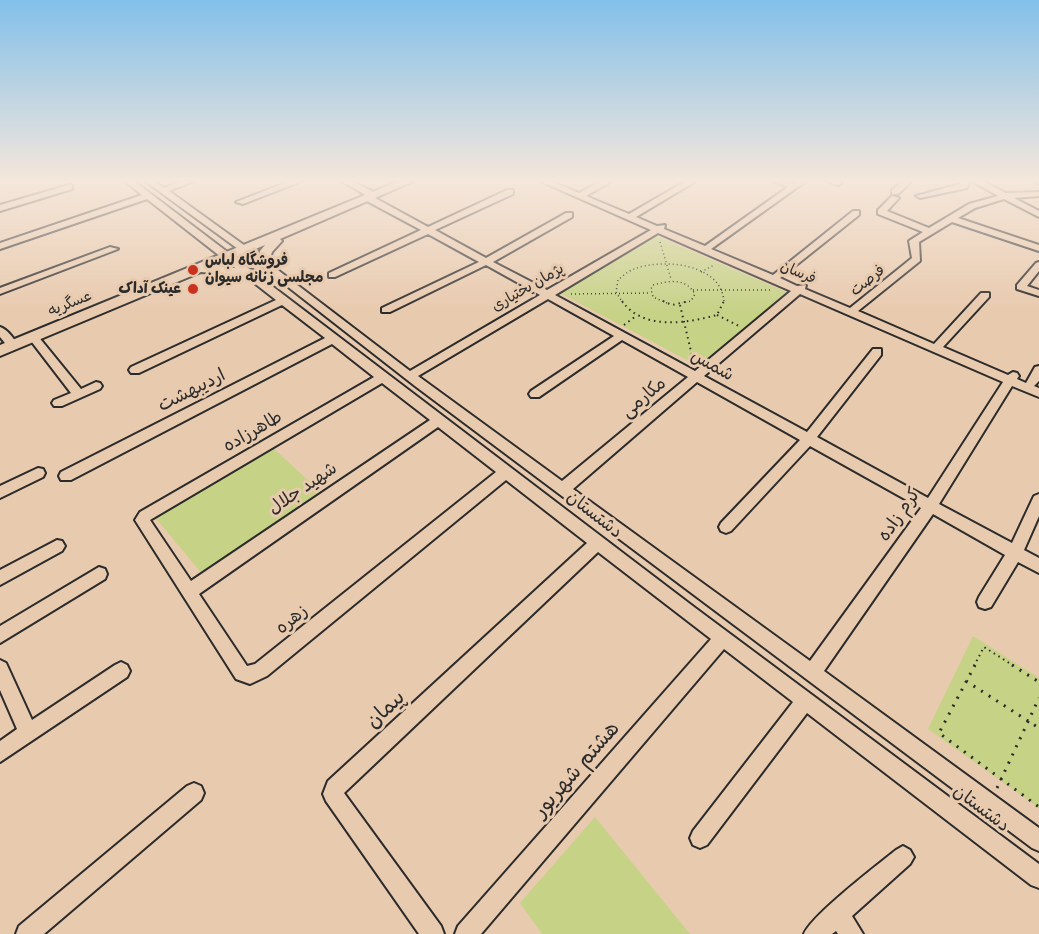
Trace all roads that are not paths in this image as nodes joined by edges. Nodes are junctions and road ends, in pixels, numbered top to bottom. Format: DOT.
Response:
graph roads {
  1 [pos="63,225"];
  2 [pos="185,225"];
  3 [pos="210,225"];
  4 [pos="306,225"];
  5 [pos="417,225"];
  6 [pos="441,225"];
  7 [pos="552,225"];
  8 [pos="649,225"];
  9 [pos="741,225"];
  10 [pos="841,225"];
  11 [pos="913,225"];
  12 [pos="939,225"];
  13 [pos="970,225"];
  14 [pos="659,229"];
  15 [pos="428,231"];
  16 [pos="929,231"];
  17 [pos="229,238"];
  18 [pos="275,238"];
  19 [pos="211,244"];
  20 [pos="0,246"];
  21 [pos="709,247"];
  22 [pos="1039,248"];
  23 [pos="112,249"];
  24 [pos="237,254"];
  25 [pos="486,262"];
  26 [pos="263,263"];
  27 [pos="1039,265"];
  28 [pos="200,269"];
  29 [pos="248,273"];
  30 [pos="332,275"];
  31 [pos="777,276"];
  32 [pos="801,289"];
  33 [pos="0,291"];
  34 [pos="1039,293"];
  35 [pos="547,295"];
  36 [pos="986,295"];
  37 [pos="284,300"];
  38 [pos="855,309"];
  39 [pos="386,310"];
  40 [pos="0,330"];
  41 [pos="618,334"];
  42 [pos="33,337"];
  43 [pos="334,338"];
  44 [pos="939,345"];
  45 [pos="6,348"];
  46 [pos="877,352"];
  47 [pos="135,370"];
  48 [pos="1039,370"];
  49 [pos="696,372"];
  50 [pos="410,376"];
  51 [pos="383,377"];
  52 [pos="1012,379"];
  53 [pos="96,386"];
  54 [pos="1037,387"];
  55 [pos="535,394"];
  56 [pos="79,395"];
  57 [pos="58,403"];
  58 [pos="439,420"];
  59 [pos="808,440"];
  60 [pos="506,472"];
  61 [pos="38,473"];
  62 [pos="66,476"];
  63 [pos="563,489"];
  64 [pos="0,492"];
  65 [pos="1039,500"];
  66 [pos="930,507"];
  67 [pos="142,520"];
  68 [pos="726,527"];
  69 [pos="628,538"];
  70 [pos="598,542"];
  71 [pos="57,546"];
  72 [pos="1015,553"];
  73 [pos="614,555"];
  74 [pos="1039,566"];
  75 [pos="99,574"];
  76 [pos="0,578"];
  77 [pos="190,591"];
  78 [pos="985,602"];
  79 [pos="0,635"];
  80 [pos="723,638"];
  81 [pos="0,669"];
  82 [pos="121,671"];
  83 [pos="812,673"];
  84 [pos="805,700"];
  85 [pos="28,733"];
  86 [pos="0,752"];
  87 [pos="194,793"];
  88 [pos="700,838"];
  89 [pos="1039,841"];
  90 [pos="903,857"];
  91 [pos="1039,877"];
  92 [pos="837,914"];
  93 [pos="27,934"];
  94 [pos="433,934"];
  95 [pos="466,934"];
  96 [pos="815,934"];
  97 [pos="852,934"];
  1 -- 20 [label="street"];
  2 -- 19 [label="street, دشتستان"];
  3 -- 17 [label="street, دشتستان"];
  4 -- 18 [label="main road, عسگریه"];
  5 -- 15 [label="street, شمس"];
  6 -- 15 [label="street"];
  7 -- 25 [label="street"];
  8 -- 14 [label="street, فرسان"];
  9 -- 21 [label="street"];
  10 -- 31 [label="street"];
  11 -- 16 [label="street"];
  12 -- 16 [label="street, فرصت"];
  13 -- 22 [label="street"];
  14 -- 21 [label="street, فرسان"];
  14 -- 32 [label="street, فرسان"];
  14 -- 35 [label="street, پژمان بختیاری"];
  15 -- 25 [label="street, شمس"];
  15 -- 30 [label="street"];
  16 -- 38 [label="street, فرصت"];
  17 -- 18 [label="main road"];
  17 -- 24 [label="street, دشتستان"];
  18 -- 24 [label="main road, عسگریه"];
  18 -- 26 [label="main road"];
  19 -- 24 [label="street, دشتستان"];
  19 -- 28 [label="main road"];
  21 -- 31 [label="street, فرسان"];
  23 -- 33 [label="street"];
  24 -- 26 [label="street, دشتستان"];
  24 -- 28 [label="main road, عسگریه"];
  24 -- 29 [label="street, دشتستان"];
  25 -- 35 [label="street, شمس"];
  25 -- 39 [label="street"];
  26 -- 50 [label="street, دشتستان"];
  27 -- 34 [label="street"];
  28 -- 29 [label="main road"];
  28 -- 42 [label="main road, عسگریه"];
  29 -- 37 [label="street, دشتستان"];
  31 -- 32 [label="street, فرسان"];
  32 -- 38 [label="street, فرسان"];
  32 -- 49 [label="street, مکارمی"];
  32 -- 52 [label="street, فرسان"];
  35 -- 41 [label="street, شمس"];
  35 -- 50 [label="street, پژمان بختیاری"];
  36 -- 44 [label="street"];
  37 -- 43 [label="street, دشتستان"];
  37 -- 47 [label="street"];
  38 -- 44 [label="street, فرسان"];
  40 -- 45 [label="street"];
  41 -- 49 [label="street, شمس"];
  41 -- 55 [label="street"];
  42 -- 45 [label="main road, عسگریه"];
  42 -- 56 [label="street"];
  43 -- 51 [label="street, دشتستان"];
  43 -- 62 [label="street, اردیبهشت"];
  44 -- 52 [label="street, فرسان"];
  46 -- 59 [label="street"];
  48 -- 54 [label="street"];
  49 -- 59 [label="street, شمس"];
  49 -- 63 [label="street, مکارمی"];
  50 -- 63 [label="street, دشتستان"];
  51 -- 58 [label="street, دشتستان"];
  51 -- 67 [label="street, طاهرزاده"];
  52 -- 54 [label="street, فرسان"];
  52 -- 66 [label="street, کرم زاده"];
  53 -- 56 [label="street"];
  56 -- 57 [label="street"];
  58 -- 60 [label="street, دشتستان"];
  58 -- 77 [label="street, شهید جلال"];
  59 -- 66 [label="street, شمس"];
  59 -- 68 [label="street"];
  60 -- 70 [label="street, دشتستان"];
  60 -- 77 [label="street, زهره"];
  61 -- 64 [label="street"];
  63 -- 69 [label="street, دشتستان"];
  65 -- 72 [label="street"];
  66 -- 72 [label="street, شمس"];
  66 -- 83 [label="street, کرم زاده"];
  67 -- 77 [label="street, زهره"];
  69 -- 73 [label="street"];
  69 -- 83 [label="street, دشتستان"];
  70 -- 73 [label="street, دشتستان"];
  70 -- 94 [label="street, پیمان"];
  71 -- 76 [label="street"];
  72 -- 74 [label="street, شمس"];
  72 -- 78 [label="street"];
  73 -- 80 [label="street, دشتستان"];
  75 -- 79 [label="street"];
  80 -- 84 [label="street, دشتستان"];
  80 -- 95 [label="street, هشتم شهریور"];
  81 -- 85 [label="street"];
  82 -- 85 [label="street"];
  83 -- 89 [label="street, دشتستان"];
  84 -- 88 [label="street"];
  84 -- 91 [label="street, دشتستان"];
  85 -- 86 [label="street"];
  87 -- 93 [label="street"];
  90 -- 92 [label="street"];
  92 -- 96 [label="street"];
  92 -- 97 [label="street"];
}
